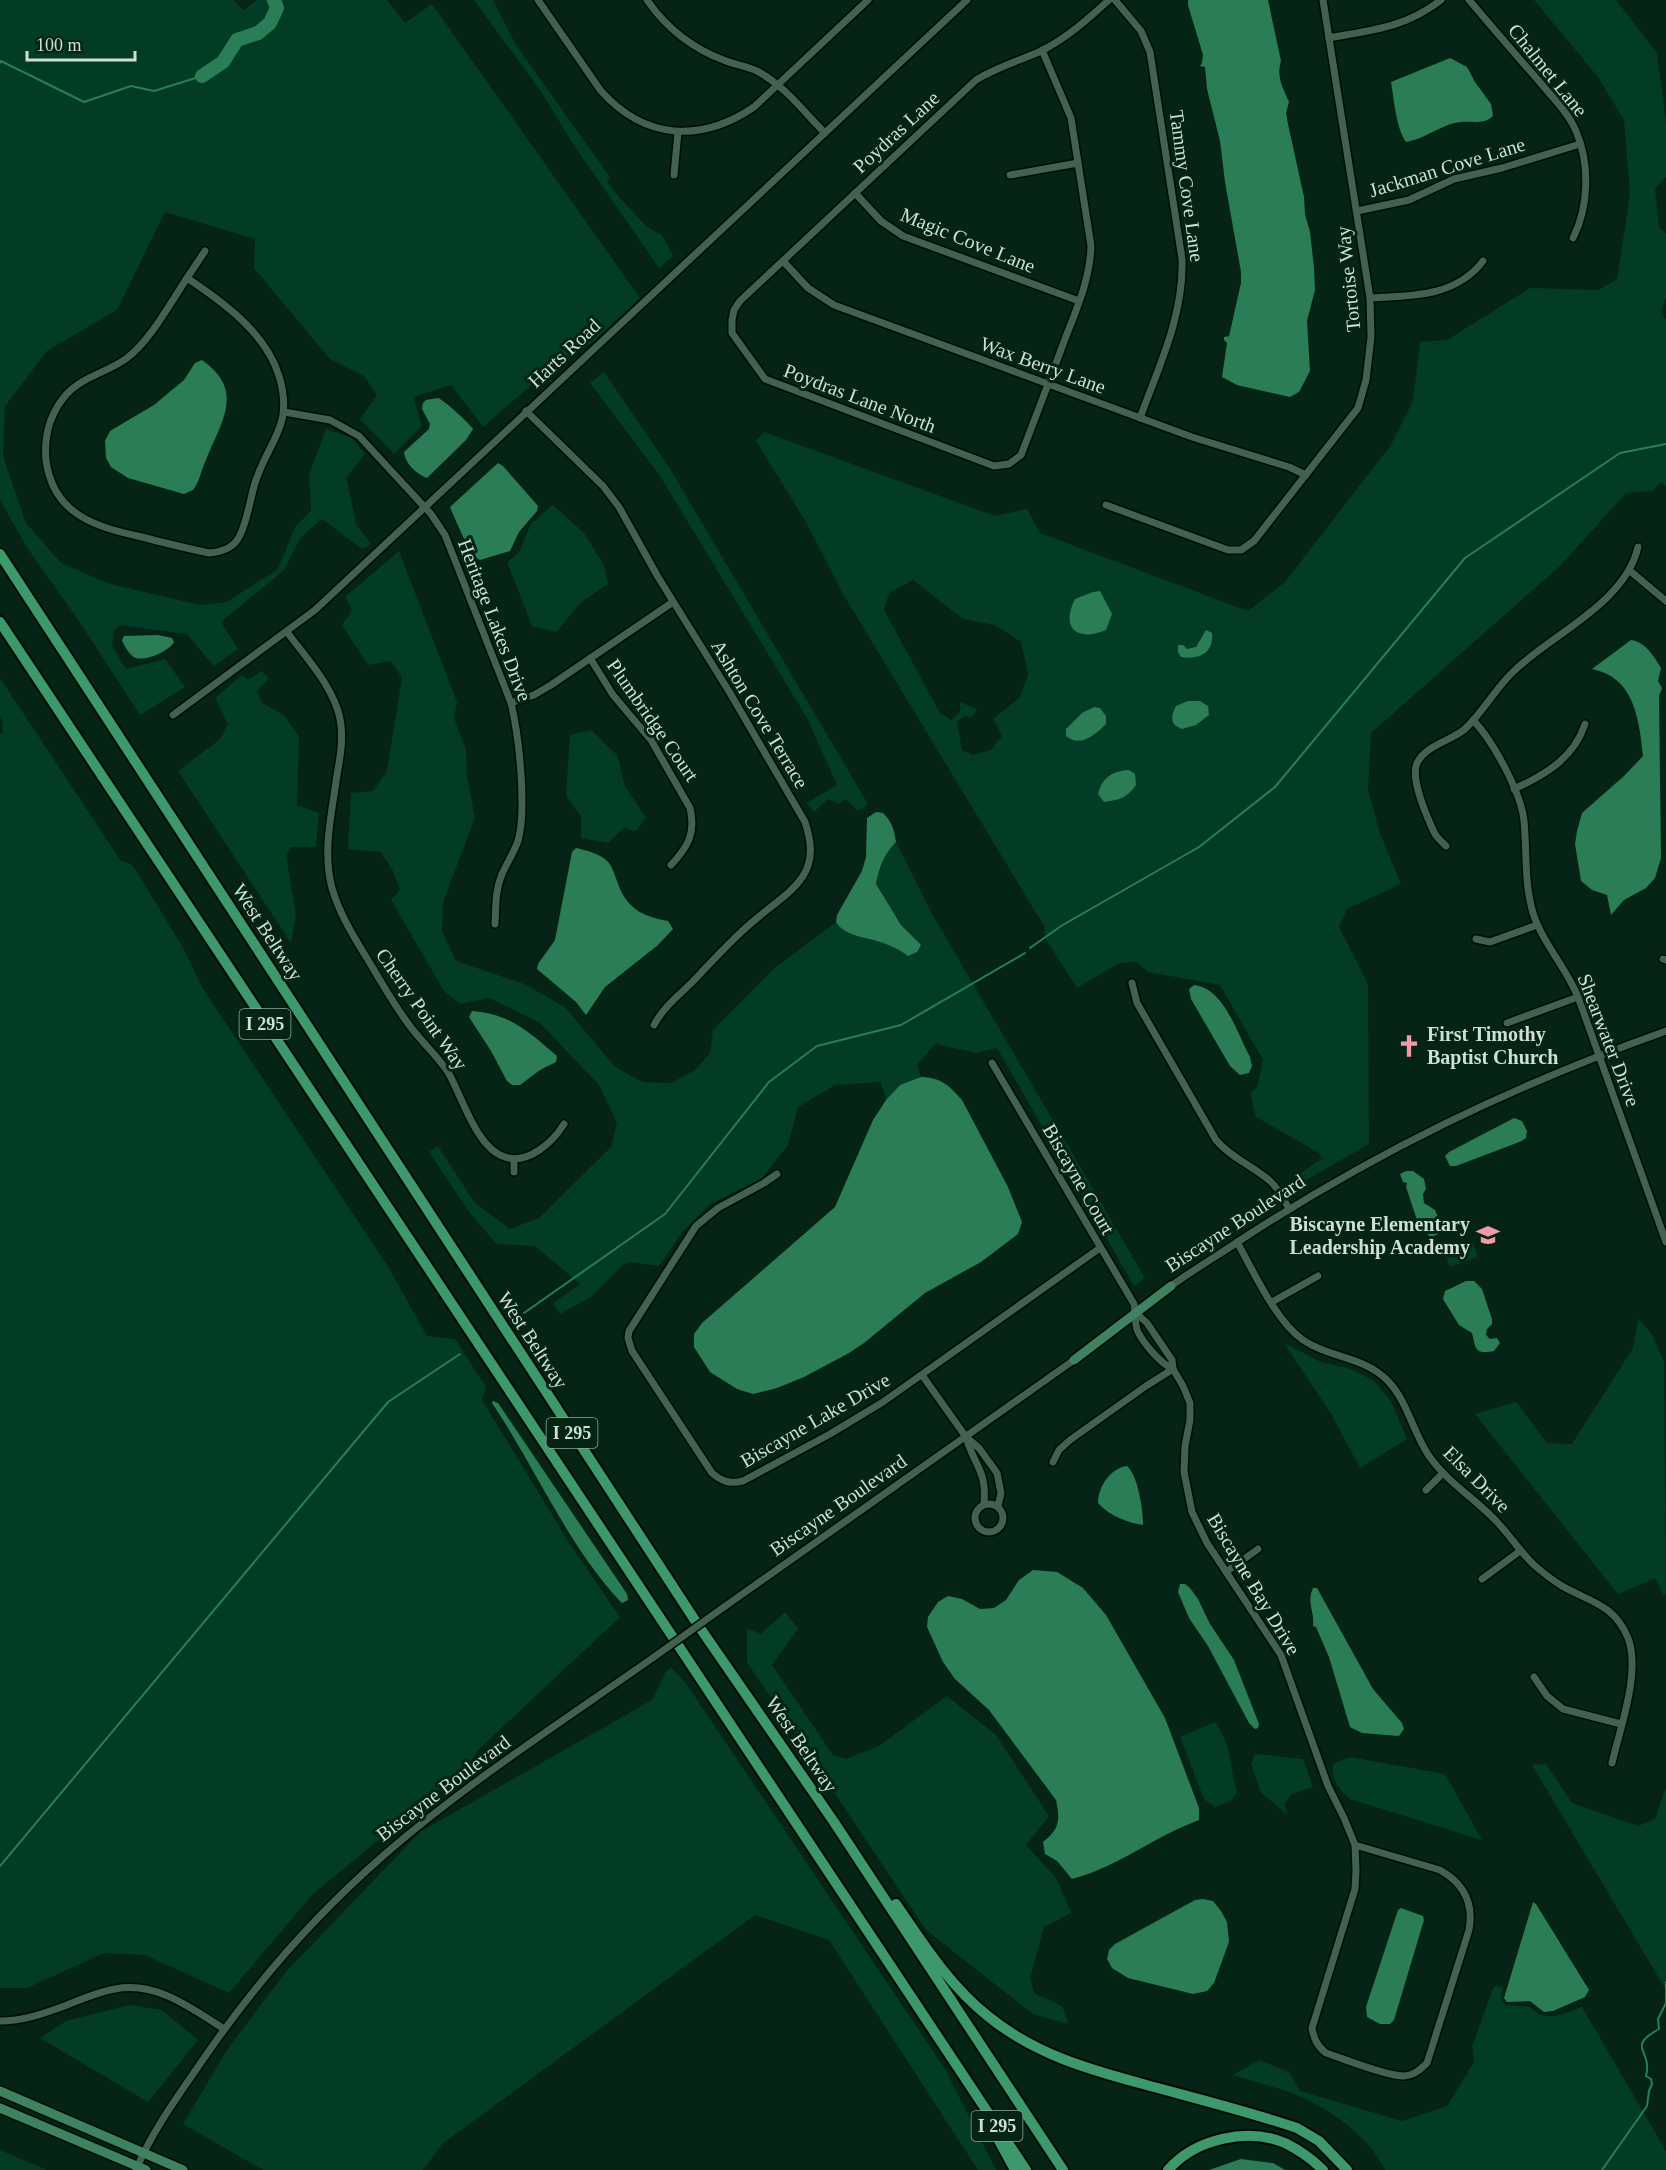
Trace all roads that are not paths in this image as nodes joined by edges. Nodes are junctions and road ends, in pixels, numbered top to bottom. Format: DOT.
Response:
graph roads {
  1 [pos="538,0"];
  2 [pos="647,0"];
  3 [pos="868,0"];
  4 [pos="967,0"];
  5 [pos="1109,0"];
  6 [pos="1115,0"];
  7 [pos="1323,0"];
  8 [pos="1441,0"];
  9 [pos="1469,0"];
  10 [pos="1329,38"];
  11 [pos="1042,50"];
  12 [pos="777,85"];
  13 [pos="678,132"];
  14 [pos="825,133"];
  15 [pos="1580,144"];
  16 [pos="1078,163"];
  17 [pos="1010,174"];
  18 [pos="674,175"];
  19 [pos="855,193"];
  20 [pos="1357,211"];
  21 [pos="1574,238"];
  22 [pos="205,251"];
  23 [pos="783,261"];
  24 [pos="1483,261"];
  25 [pos="187,278"];
  26 [pos="1370,298"];
  27 [pos="1079,301"];
  28 [pos="732,320"];
  29 [pos="1048,384"];
  30 [pos="526,411"];
  31 [pos="284,412"];
  32 [pos="1140,418"];
  33 [pos="1306,476"];
  34 [pos="1106,505"];
  35 [pos="425,506"];
  36 [pos="1638,547"];
  37 [pos="0,554"];
  38 [pos="1629,570"];
  39 [pos="1666,601"];
  40 [pos="673,602"];
  41 [pos="0,622"];
  42 [pos="287,632"];
  43 [pos="590,658"];
  44 [pos="511,703"];
  45 [pos="173,715"];
  46 [pos="1473,720"];
  47 [pos="1585,724"];
  48 [pos="1514,789"];
  49 [pos="1446,846"];
  50 [pos="671,865"];
  51 [pos="495,924"];
  52 [pos="1537,925"];
  53 [pos="1476,939"];
  54 [pos="1132,983"];
  55 [pos="1578,997"];
  56 [pos="1507,1023"];
  57 [pos="654,1025"];
  58 [pos="1666,1031"];
  59 [pos="1599,1055"];
  60 [pos="992,1064"];
  61 [pos="564,1124"];
  62 [pos="514,1159"];
  63 [pos="514,1172"];
  64 [pos="777,1174"];
  65 [pos="1289,1209"];
  66 [pos="1664,1229"];
  67 [pos="1237,1242"];
  68 [pos="1666,1242"];
  69 [pos="1100,1248"];
  70 [pos="1318,1276"];
  71 [pos="1171,1286"];
  72 [pos="1272,1302"];
  73 [pos="1136,1313"];
  74 [pos="1074,1360"];
  75 [pos="1173,1369"];
  76 [pos="922,1375"];
  77 [pos="966,1437"];
  78 [pos="1053,1462"];
  79 [pos="1443,1473"];
  80 [pos="1426,1490"];
  81 [pos="984,1504"];
  82 [pos="998,1506"];
  83 [pos="1258,1549"];
  84 [pos="1520,1551"];
  85 [pos="1226,1572"];
  86 [pos="1482,1579"];
  87 [pos="1534,1677"];
  88 [pos="1621,1724"];
  89 [pos="1612,1763"];
  90 [pos="834,1822"];
  91 [pos="1354,1845"];
  92 [pos="0,2021"];
  93 [pos="224,2029"];
  94 [pos="968,2081"];
  95 [pos="0,2091"];
  96 [pos="0,2108"];
  97 [pos="144,2153"];
  98 [pos="140,2169"];
  99 [pos="183,2170"];
  100 [pos="1015,2170"];
  101 [pos="1026,2170"];
  102 [pos="1063,2170"];
  103 [pos="1168,2170"];
  104 [pos="1323,2170"];
  105 [pos="1347,2170"];
  1 -- 13 [label="street"];
  2 -- 12 [label="street"];
  3 -- 12 [label="street"];
  4 -- 14 [label="street, Harts Road"];
  5 -- 11 [label="street, Poydras Lane"];
  6 -- 32 [label="street, Tammy Cove Lane"];
  7 -- 10 [label="street, Tortoise Way"];
  8 -- 10 [label="street"];
  9 -- 15 [label="street, Chalmet Lane"];
  10 -- 20 [label="street, Tortoise Way"];
  11 -- 16 [label="street"];
  11 -- 19 [label="street, Poydras Lane"];
  12 -- 13 [label="street"];
  12 -- 14 [label="street"];
  13 -- 18 [label="street"];
  14 -- 30 [label="street, Harts Road"];
  15 -- 20 [label="street, Jackman Cove Lane"];
  15 -- 21 [label="street, Chalmet Lane"];
  16 -- 17 [label="street"];
  16 -- 27 [label="street"];
  19 -- 23 [label="street, Poydras Lane"];
  19 -- 27 [label="street, Magic Cove Lane"];
  20 -- 26 [label="street, Tortoise Way"];
  22 -- 25 [label="street"];
  23 -- 28 [label="street, Poydras Lane"];
  23 -- 29 [label="street, Wax Berry Lane"];
  24 -- 26 [label="street"];
  25 -- 31 [label="street"];
  25 -- 31 [label="street"];
  26 -- 33 [label="street, Tortoise Way"];
  27 -- 29 [label="street"];
  28 -- 29 [label="street, Poydras Lane North"];
  29 -- 32 [label="street, Wax Berry Lane"];
  30 -- 35 [label="street, Harts Road"];
  30 -- 40 [label="street, Ashton Cove Terrace"];
  31 -- 35 [label="street, Heritage Lakes Drive"];
  32 -- 33 [label="street, Wax Berry Lane"];
  33 -- 34 [label="street, Tortoise Way"];
  35 -- 42 [label="street, Harts Road"];
  35 -- 44 [label="street, Heritage Lakes Drive"];
  36 -- 38 [label="street"];
  37 -- 90 [label="highway, West Beltway / I 295"];
  38 -- 39 [label="street"];
  38 -- 46 [label="street"];
  40 -- 43 [label="street"];
  40 -- 57 [label="street, Ashton Cove Terrace"];
  41 -- 94 [label="highway, I 295"];
  42 -- 45 [label="street, Harts Road"];
  42 -- 62 [label="street, Cherry Point Way"];
  43 -- 44 [label="street"];
  43 -- 50 [label="street, Plumbridge Court"];
  44 -- 51 [label="street, Heritage Lakes Drive"];
  46 -- 48 [label="street, Shearwater Drive"];
  46 -- 49 [label="street"];
  47 -- 48 [label="street"];
  48 -- 52 [label="street, Shearwater Drive"];
  52 -- 53 [label="street"];
  52 -- 55 [label="street, Shearwater Drive"];
  54 -- 65 [label="street"];
  55 -- 56 [label="street"];
  55 -- 59 [label="street, Shearwater Drive"];
  58 -- 59 [label="street, Biscayne Boulevard"];
  59 -- 65 [label="street, Biscayne Boulevard"];
  59 -- 66 [label="street, Shearwater Drive"];
  60 -- 69 [label="street, Biscayne Court"];
  61 -- 62 [label="street"];
  62 -- 63 [label="street"];
  64 -- 76 [label="street, Biscayne Lake Drive"];
  65 -- 67 [label="street, Biscayne Boulevard"];
  66 -- 68 [label="street, Shearwater Drive"];
  67 -- 71 [label="street, Biscayne Boulevard"];
  67 -- 72 [label="street, Elsa Drive"];
  69 -- 73 [label="street, Biscayne Court"];
  69 -- 76 [label="street, Biscayne Lake Drive"];
  70 -- 72 [label="street"];
  71 -- 73 [label="main road, Biscayne Boulevard"];
  72 -- 79 [label="street, Elsa Drive"];
  73 -- 74 [label="main road, Biscayne Boulevard"];
  73 -- 75 [label="street, Biscayne Bay Drive"];
  73 -- 75 [label="street, Biscayne Bay Drive"];
  74 -- 77 [label="street, Biscayne Boulevard"];
  75 -- 78 [label="street"];
  75 -- 85 [label="street, Biscayne Bay Drive"];
  76 -- 77 [label="street"];
  77 -- 81 [label="street"];
  77 -- 82 [label="street"];
  77 -- 93 [label="street, Biscayne Boulevard, bridge"];
  79 -- 80 [label="street"];
  79 -- 84 [label="street, Elsa Drive"];
  81 -- 82 [label="street"];
  81 -- 82 [label="street"];
  83 -- 85 [label="street"];
  84 -- 86 [label="street"];
  84 -- 88 [label="street, Elsa Drive"];
  85 -- 91 [label="street, Biscayne Bay Drive"];
  87 -- 88 [label="street"];
  88 -- 89 [label="street, Elsa Drive"];
  90 -- 102 [label="highway, West Beltway / I 295"];
  90 -- 105 [label="highway"];
  91 -- 91 [label="street, Biscayne Bay Drive"];
  92 -- 93 [label="street"];
  93 -- 97 [label="street, Biscayne Boulevard"];
  94 -- 100 [label="highway"];
  94 -- 101 [label="highway, I 295"];
  95 -- 97 [label="main road"];
  96 -- 98 [label="main road"];
  97 -- 98 [label="street, Biscayne Boulevard"];
  97 -- 99 [label="main road"];
  103 -- 104 [label="highway"];
}
